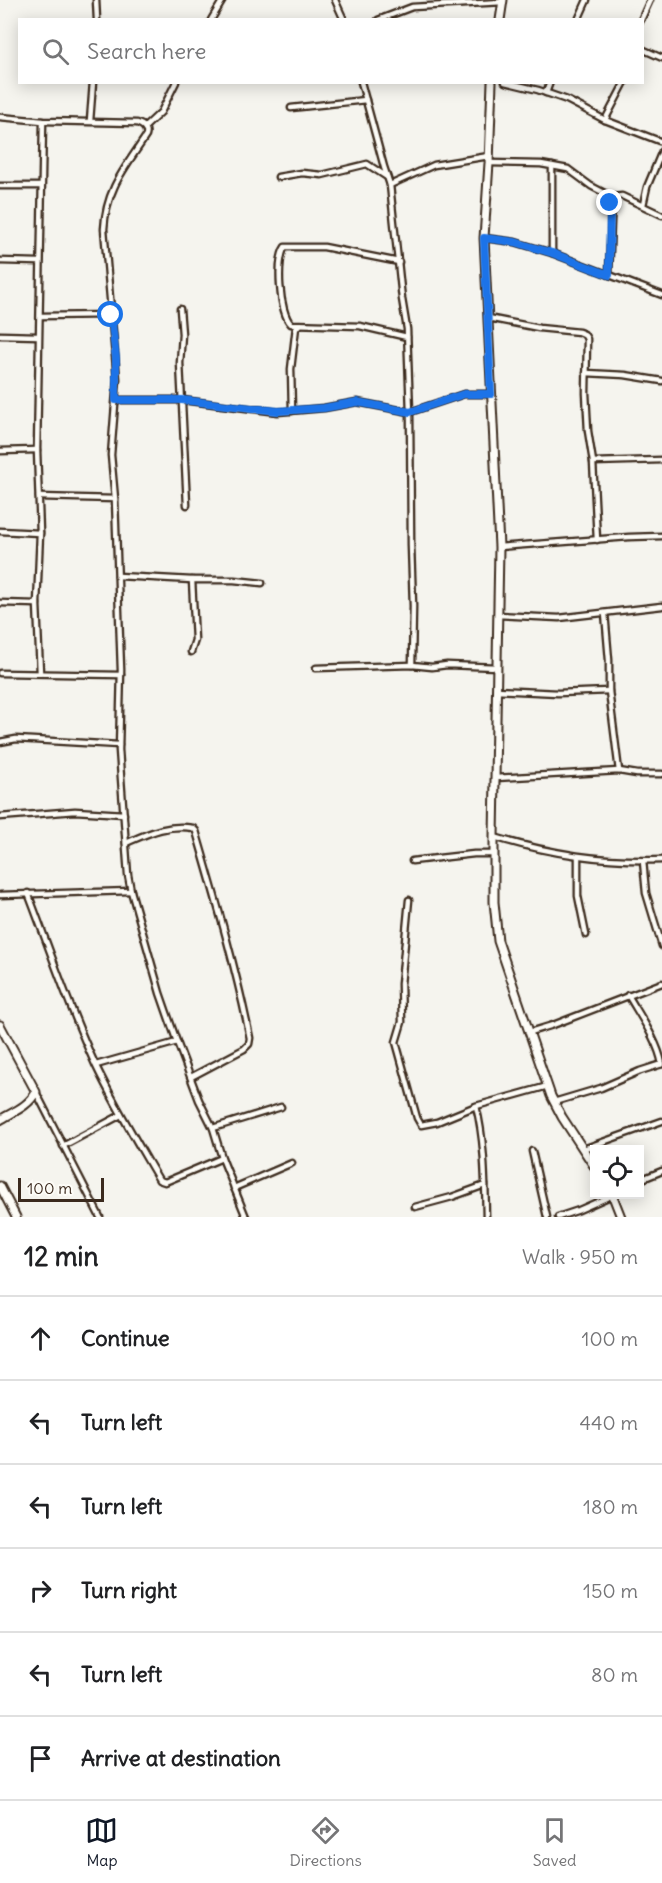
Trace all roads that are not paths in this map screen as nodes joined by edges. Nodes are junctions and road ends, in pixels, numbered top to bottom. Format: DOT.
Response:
graph roads {
  1 [pos="96,0"];
  2 [pos="223,0"];
  3 [pos="335,0"];
  4 [pos="587,0"];
  5 [pos="650,0"];
  6 [pos="503,1"];
  7 [pos="97,18"];
  8 [pos="212,18"];
  9 [pos="343,18"];
  10 [pos="383,18"];
  11 [pos="500,18"];
  12 [pos="579,18"];
  13 [pos="642,18"];
  14 [pos="644,50"];
  15 [pos="662,58"];
  16 [pos="93,84"];
  17 [pos="175,84"];
  18 [pos="362,84"];
  19 [pos="492,84"];
  20 [pos="512,84"];
  21 [pos="549,84"];
  22 [pos="624,84"];
  23 [pos="546,93"];
  24 [pos="366,100"];
  25 [pos="291,108"];
  26 [pos="0,117"];
  27 [pos="605,120"];
  28 [pos="43,121"];
  29 [pos="90,121"];
  30 [pos="145,127"];
  31 [pos="662,142"];
  32 [pos="662,151"];
  33 [pos="489,159"];
  34 [pos="552,166"];
  35 [pos="278,177"];
  36 [pos="387,178"];
  37 [pos="390,185"];
  38 [pos="0,186"];
  39 [pos="41,186"];
  40 [pos="612,196"];
  41 [pos="643,205"];
  42 [pos="662,215"];
  43 [pos="484,238"];
  44 [pos="552,253"];
  45 [pos="0,261"];
  46 [pos="39,262"];
  47 [pos="399,262"];
  48 [pos="609,275"];
  49 [pos="662,295"];
  50 [pos="180,309"];
  51 [pos="111,315"];
  52 [pos="41,316"];
  53 [pos="488,318"];
  54 [pos="302,324"];
  55 [pos="0,335"];
  56 [pos="38,336"];
  57 [pos="407,337"];
  58 [pos="586,373"];
  59 [pos="662,381"];
  60 [pos="491,394"];
  61 [pos="116,400"];
  62 [pos="182,400"];
  63 [pos="292,411"];
  64 [pos="410,412"];
  65 [pos="38,450"];
  66 [pos="0,451"];
  67 [pos="662,460"];
  68 [pos="594,462"];
  69 [pos="39,497"];
  70 [pos="115,499"];
  71 [pos="187,505"];
  72 [pos="0,531"];
  73 [pos="40,533"];
  74 [pos="662,536"];
  75 [pos="597,540"];
  76 [pos="499,547"];
  77 [pos="118,576"];
  78 [pos="192,580"];
  79 [pos="262,583"];
  80 [pos="0,603"];
  81 [pos="38,604"];
  82 [pos="662,606"];
  83 [pos="605,613"];
  84 [pos="498,615"];
  85 [pos="191,652"];
  86 [pos="412,665"];
  87 [pos="497,667"];
  88 [pos="316,668"];
  89 [pos="0,673"];
  90 [pos="40,673"];
  91 [pos="121,675"];
  92 [pos="496,690"];
  93 [pos="609,691"];
  94 [pos="0,742"];
  95 [pos="119,745"];
  96 [pos="620,771"];
  97 [pos="662,774"];
  98 [pos="496,778"];
  99 [pos="124,814"];
  100 [pos="0,817"];
  101 [pos="494,837"];
  102 [pos="126,843"];
  103 [pos="494,854"];
  104 [pos="578,857"];
  105 [pos="662,860"];
  106 [pos="412,861"];
  107 [pos="643,861"];
  108 [pos="131,891"];
  109 [pos="28,894"];
  110 [pos="0,895"];
  111 [pos="409,900"];
  112 [pos="586,935"];
  113 [pos="662,946"];
  114 [pos="662,983"];
  115 [pos="628,995"];
  116 [pos="0,1025"];
  117 [pos="530,1032"];
  118 [pos="177,1042"];
  119 [pos="662,1064"];
  120 [pos="96,1065"];
  121 [pos="191,1077"];
  122 [pos="549,1086"];
  123 [pos="36,1092"];
  124 [pos="554,1102"];
  125 [pos="476,1106"];
  126 [pos="281,1107"];
  127 [pos="121,1115"];
  128 [pos="0,1120"];
  129 [pos="662,1121"];
  130 [pos="213,1128"];
  131 [pos="63,1146"];
  132 [pos="583,1149"];
  133 [pos="532,1151"];
  134 [pos="222,1158"];
  135 [pos="590,1160"];
  136 [pos="292,1163"];
  137 [pos="662,1171"];
  138 [pos="644,1178"];
  139 [pos="485,1185"];
  140 [pos="0,1186"];
  141 [pos="234,1188"];
  142 [pos="603,1199"];
  143 [pos="614,1199"];
  144 [pos="415,1207"];
  145 [pos="16,1217"];
  146 [pos="100,1217"];
  147 [pos="246,1217"];
  148 [pos="486,1217"];
  149 [pos="547,1217"];
  150 [pos="558,1217"];
  151 [pos="621,1217"];
  1 -- 7 [label="street"];
  2 -- 8 [label="street"];
  3 -- 9 [label="street"];
  4 -- 12 [label="street"];
  5 -- 13 [label="street"];
  6 -- 10 [label="street"];
  6 -- 11 [label="street"];
  14 -- 15 [label="street"];
  16 -- 29 [label="street"];
  17 -- 30 [label="street"];
  18 -- 24 [label="street"];
  19 -- 33 [label="street"];
  20 -- 23 [label="street"];
  21 -- 23 [label="street"];
  22 -- 27 [label="street"];
  23 -- 27 [label="street"];
  24 -- 25 [label="street"];
  24 -- 36 [label="street"];
  26 -- 28 [label="street"];
  27 -- 31 [label="street"];
  28 -- 29 [label="street"];
  28 -- 39 [label="street"];
  29 -- 30 [label="street"];
  30 -- 51 [label="street"];
  32 -- 41 [label="street"];
  33 -- 34 [label="street"];
  33 -- 37 [label="street"];
  33 -- 43 [label="street"];
  34 -- 40 [label="street"];
  34 -- 44 [label="street"];
  35 -- 36 [label="street"];
  36 -- 37 [label="street"];
  37 -- 47 [label="street"];
  38 -- 39 [label="street"];
  39 -- 46 [label="street"];
  40 -- 41 [label="street"];
  40 -- 48 [label="street"];
  41 -- 42 [label="street"];
  43 -- 44 [label="street"];
  43 -- 53 [label="street"];
  44 -- 48 [label="street"];
  45 -- 46 [label="street"];
  46 -- 52 [label="street"];
  47 -- 54 [label="street"];
  47 -- 57 [label="street"];
  48 -- 49 [label="street"];
  50 -- 62 [label="street"];
  51 -- 52 [label="street"];
  51 -- 61 [label="street"];
  52 -- 56 [label="street"];
  53 -- 58 [label="street"];
  53 -- 60 [label="street"];
  54 -- 57 [label="street"];
  54 -- 63 [label="street"];
  55 -- 56 [label="street"];
  56 -- 65 [label="street"];
  57 -- 64 [label="street"];
  58 -- 59 [label="street"];
  58 -- 68 [label="street"];
  60 -- 64 [label="street"];
  60 -- 76 [label="street"];
  61 -- 62 [label="street"];
  61 -- 70 [label="street"];
  62 -- 63 [label="street"];
  62 -- 71 [label="street"];
  63 -- 64 [label="street"];
  64 -- 86 [label="street"];
  65 -- 66 [label="street"];
  65 -- 69 [label="street"];
  67 -- 68 [label="street"];
  68 -- 75 [label="street"];
  69 -- 70 [label="street"];
  69 -- 73 [label="street"];
  70 -- 77 [label="street"];
  72 -- 73 [label="street"];
  73 -- 81 [label="street"];
  74 -- 75 [label="street"];
  75 -- 76 [label="street"];
  76 -- 84 [label="street"];
  77 -- 78 [label="street"];
  77 -- 91 [label="street"];
  78 -- 79 [label="street"];
  78 -- 85 [label="street"];
  80 -- 81 [label="street"];
  81 -- 90 [label="street"];
  82 -- 83 [label="street"];
  83 -- 84 [label="street"];
  83 -- 93 [label="street"];
  84 -- 87 [label="street"];
  86 -- 87 [label="street"];
  86 -- 88 [label="street"];
  87 -- 92 [label="street"];
  89 -- 90 [label="street"];
  90 -- 91 [label="street"];
  91 -- 95 [label="street"];
  92 -- 93 [label="street"];
  92 -- 98 [label="street"];
  93 -- 96 [label="street"];
  94 -- 95 [label="street"];
  95 -- 99 [label="street"];
  96 -- 97 [label="street"];
  96 -- 98 [label="street"];
  98 -- 101 [label="street"];
  99 -- 100 [label="street"];
  99 -- 102 [label="street"];
  101 -- 103 [label="street"];
  101 -- 104 [label="street"];
  102 -- 108 [label="street"];
  102 -- 121 [label="street"];
  103 -- 106 [label="street"];
  103 -- 117 [label="street"];
  104 -- 107 [label="street"];
  104 -- 112 [label="street"];
  105 -- 107 [label="street"];
  107 -- 113 [label="street"];
  108 -- 109 [label="street"];
  108 -- 118 [label="street"];
  109 -- 110 [label="street"];
  109 -- 120 [label="street"];
  111 -- 125 [label="street"];
  114 -- 115 [label="street"];
  115 -- 117 [label="street"];
  115 -- 119 [label="street"];
  116 -- 123 [label="street"];
  117 -- 122 [label="street"];
  118 -- 120 [label="street"];
  118 -- 121 [label="street"];
  119 -- 124 [label="street"];
  120 -- 127 [label="street"];
  121 -- 130 [label="street"];
  122 -- 124 [label="street"];
  122 -- 125 [label="street"];
  123 -- 128 [label="street"];
  123 -- 131 [label="street"];
  124 -- 132 [label="street"];
  125 -- 139 [label="street"];
  126 -- 130 [label="street"];
  127 -- 131 [label="street"];
  127 -- 134 [label="street"];
  129 -- 132 [label="street"];
  130 -- 134 [label="street"];
  131 -- 146 [label="street"];
  132 -- 135 [label="street"];
  133 -- 149 [label="street"];
  134 -- 141 [label="street"];
  136 -- 141 [label="street"];
  137 -- 138 [label="street"];
  139 -- 144 [label="street"];
  139 -- 148 [label="street"];
  140 -- 145 [label="street"];
  141 -- 147 [label="street"];
  142 -- 150 [label="street"];
  143 -- 151 [label="street"];
}
